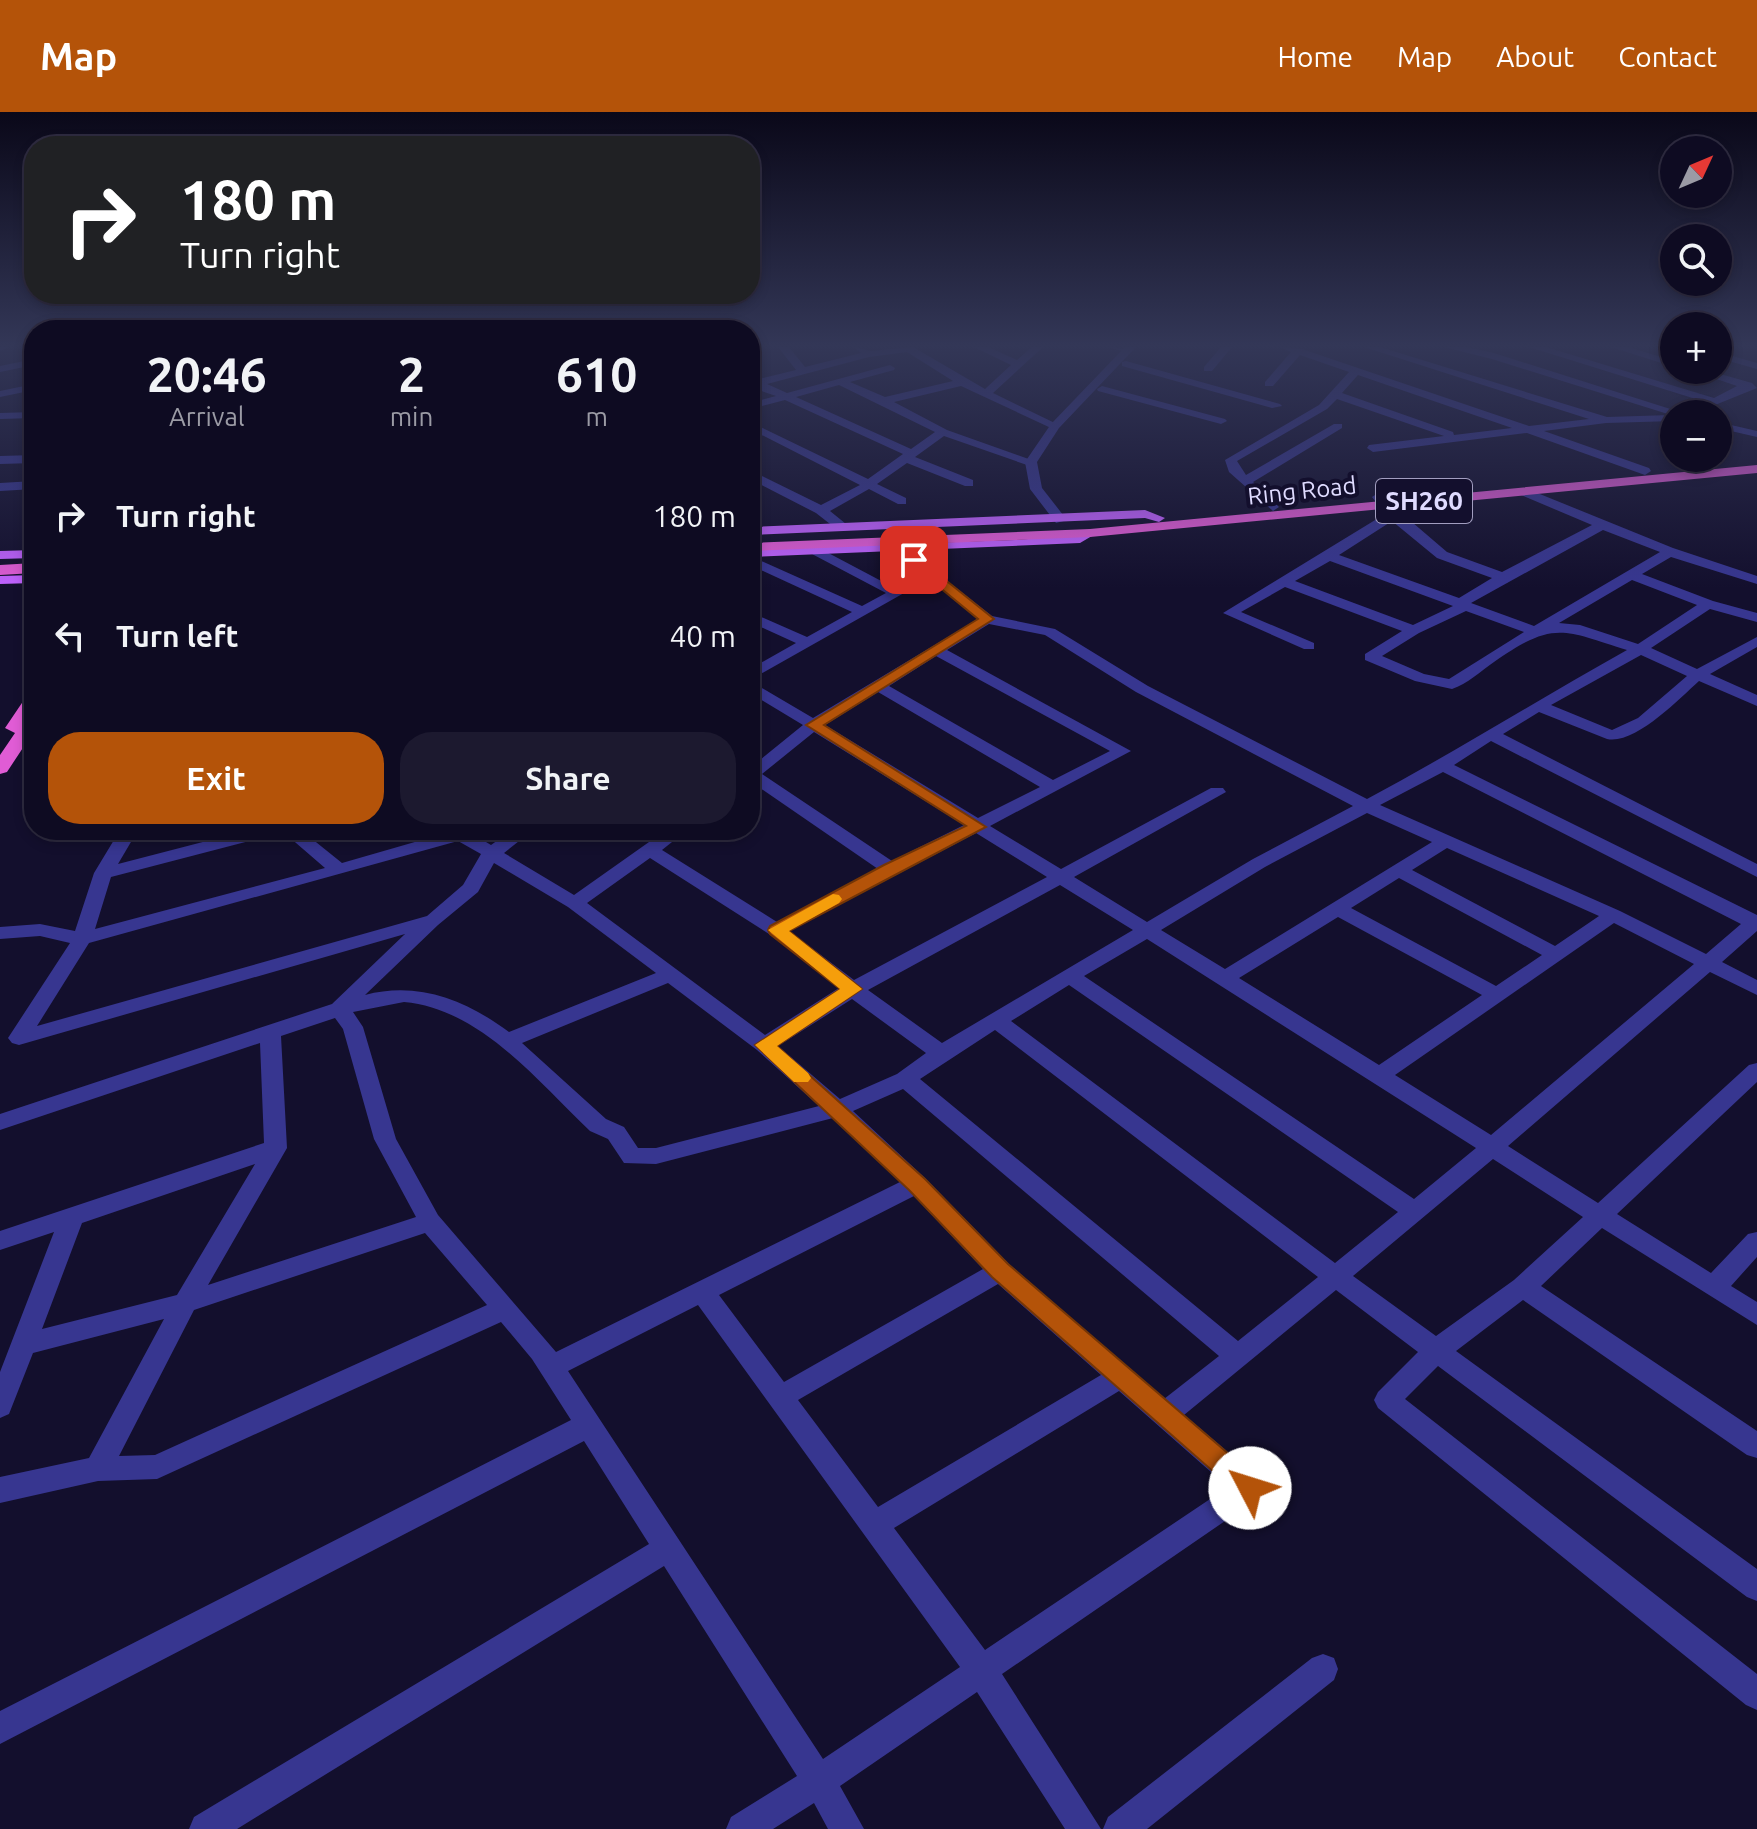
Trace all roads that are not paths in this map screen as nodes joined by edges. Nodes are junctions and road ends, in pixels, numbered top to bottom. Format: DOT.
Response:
graph roads {
  1 [pos="849,427"];
  2 [pos="934,427"];
  3 [pos="1054,427"];
  4 [pos="1063,427"];
  5 [pos="1288,427"];
  6 [pos="1336,427"];
  7 [pos="1428,427"];
  8 [pos="1522,427"];
  9 [pos="1552,427"];
  10 [pos="1732,428"];
  11 [pos="760,430"];
  12 [pos="1530,430"];
  13 [pos="943,432"];
  14 [pos="1757,434"];
  15 [pos="1454,436"];
  16 [pos="1046,445"];
  17 [pos="1373,448"];
  18 [pos="909,456"];
  19 [pos="24,459"];
  20 [pos="0,460"];
  21 [pos="1757,461"];
  22 [pos="1038,463"];
  23 [pos="1757,469"];
  24 [pos="1645,471"];
  25 [pos="760,479"];
  26 [pos="1245,481"];
  27 [pos="969,483"];
  28 [pos="868,484"];
  29 [pos="24,486"];
  30 [pos="0,487"];
  31 [pos="1525,492"];
  32 [pos="902,501"];
  33 [pos="1386,505"];
  34 [pos="1273,507"];
  35 [pos="821,510"];
  36 [pos="1159,518"];
  37 [pos="1061,520"];
  38 [pos="1602,525"];
  39 [pos="844,528"];
  40 [pos="760,532"];
  41 [pos="760,532"];
  42 [pos="1090,533"];
  43 [pos="760,547"];
  44 [pos="900,548"];
  45 [pos="817,551"];
  46 [pos="1670,552"];
  47 [pos="760,553"];
  48 [pos="24,554"];
  49 [pos="0,555"];
  50 [pos="1329,556"];
  51 [pos="24,561"];
  52 [pos="0,562"];
  53 [pos="760,565"];
  54 [pos="24,569"];
  55 [pos="0,570"];
  56 [pos="1632,575"];
  57 [pos="1503,577"];
  58 [pos="24,579"];
  59 [pos="0,580"];
  60 [pos="1757,580"];
  61 [pos="1285,582"];
  62 [pos="912,583"];
  63 [pos="1708,604"];
  64 [pos="1462,605"];
  65 [pos="863,612"];
  66 [pos="1757,618"];
  67 [pos="987,619"];
  68 [pos="760,621"];
  69 [pos="1414,630"];
  70 [pos="1535,631"];
  71 [pos="1757,641"];
  72 [pos="807,643"];
  73 [pos="1309,646"];
  74 [pos="1640,649"];
  75 [pos="936,650"];
  76 [pos="760,669"];
  77 [pos="1696,676"];
  78 [pos="878,686"];
  79 [pos="760,692"];
  80 [pos="1757,701"];
  81 [pos="1538,706"];
  82 [pos="24,714"];
  83 [pos="813,725"];
  84 [pos="24,728"];
  85 [pos="1490,734"];
  86 [pos="4,747"];
  87 [pos="1442,765"];
  88 [pos="0,768"];
  89 [pos="760,769"];
  90 [pos="760,782"];
  91 [pos="1053,787"];
  92 [pos="1217,792"];
  93 [pos="1367,806"];
  94 [pos="978,827"];
  95 [pos="123,840"];
  96 [pos="231,840"];
  97 [pos="302,840"];
  98 [pos="431,840"];
  99 [pos="468,840"];
  100 [pos="510,840"];
  101 [pos="664,840"];
  102 [pos="1446,841"];
  103 [pos="650,850"];
  104 [pos="490,854"];
  105 [pos="890,868"];
  106 [pos="339,870"];
  107 [pos="1399,871"];
  108 [pos="1757,871"];
  109 [pos="103,873"];
  110 [pos="1058,876"];
  111 [pos="575,903"];
  112 [pos="1338,909"];
  113 [pos="1613,915"];
  114 [pos="434,920"];
  115 [pos="1756,922"];
  116 [pos="1146,929"];
  117 [pos="776,930"];
  118 [pos="0,933"];
  119 [pos="82,939"];
  120 [pos="1556,954"];
  121 [pos="1710,964"];
  122 [pos="670,975"];
  123 [pos="1068,975"];
  124 [pos="1225,978"];
  125 [pos="1757,988"];
  126 [pos="853,989"];
  127 [pos="1497,995"];
  128 [pos="339,1009"];
  129 [pos="995,1019"];
  130 [pos="270,1034"];
  131 [pos="507,1041"];
  132 [pos="764,1045"];
  133 [pos="941,1053"];
  134 [pos="1757,1070"];
  135 [pos="1379,1076"];
  136 [pos="905,1079"];
  137 [pos="837,1109"];
  138 [pos="0,1122"];
  139 [pos="1491,1147"];
  140 [pos="276,1148"];
  141 [pos="917,1184"];
  142 [pos="1414,1211"];
  143 [pos="1599,1215"];
  144 [pos="72,1217"];
  145 [pos="430,1222"];
  146 [pos="0,1241"];
  147 [pos="1757,1241"];
  148 [pos="1000,1271"];
  149 [pos="1335,1276"];
  150 [pos="1523,1287"];
  151 [pos="1713,1288"];
  152 [pos="701,1290"];
  153 [pos="185,1303"];
  154 [pos="504,1309"];
  155 [pos="1757,1315"];
  156 [pos="26,1344"];
  157 [pos="1436,1351"];
  158 [pos="1238,1356"];
  159 [pos="551,1367"];
  160 [pos="1122,1376"];
  161 [pos="782,1396"];
  162 [pos="0,1406"];
  163 [pos="1164,1415"];
  164 [pos="588,1425"];
  165 [pos="1757,1446"];
  166 [pos="98,1469"];
  167 [pos="0,1490"];
  168 [pos="875,1524"];
  169 [pos="668,1548"];
  170 [pos="1757,1587"];
  171 [pos="1323,1669"];
  172 [pos="982,1671"];
  173 [pos="1757,1694"];
  174 [pos="0,1728"];
  175 [pos="819,1781"];
  176 [pos="206,1829"];
  177 [pos="743,1829"];
  178 [pos="847,1829"];
  179 [pos="1084,1829"];
  180 [pos="1120,1829"];
  1 -- 18 [label="street"];
  2 -- 13 [label="street"];
  3 -- 16 [label="street"];
  4 -- 16 [label="street"];
  5 -- 26 [label="street"];
  6 -- 26 [label="street"];
  7 -- 15 [label="street"];
  8 -- 12 [label="street"];
  9 -- 12 [label="street"];
  10 -- 14 [label="street"];
  11 -- 28 [label="street"];
  12 -- 15 [label="street"];
  12 -- 24 [label="street"];
  13 -- 18 [label="street"];
  13 -- 22 [label="street"];
  15 -- 17 [label="street"];
  16 -- 22 [label="street"];
  18 -- 27 [label="street"];
  18 -- 28 [label="street"];
  19 -- 20 [label="street"];
  21 -- 24 [label="highway, Ring Road / SH260"];
  22 -- 37 [label="street"];
  23 -- 31 [label="highway, Ring Road / SH260"];
  24 -- 33 [label="highway, Ring Road / SH260"];
  25 -- 35 [label="street"];
  26 -- 34 [label="street"];
  28 -- 32 [label="street"];
  28 -- 35 [label="street"];
  29 -- 30 [label="street"];
  31 -- 33 [label="highway, Ring Road / SH260"];
  31 -- 38 [label="street"];
  33 -- 34 [label="highway, Ring Road / SH260"];
  33 -- 42 [label="highway, Ring Road / SH260"];
  33 -- 50 [label="street"];
  33 -- 57 [label="street"];
  34 -- 36 [label="highway, Ring Road / SH260"];
  35 -- 39 [label="street"];
  36 -- 37 [label="main road"];
  36 -- 40 [label="highway, SH260"];
  37 -- 39 [label="main road"];
  38 -- 46 [label="street"];
  38 -- 57 [label="street"];
  39 -- 41 [label="main road"];
  42 -- 43 [label="highway, SH260"];
  42 -- 44 [label="main road"];
  44 -- 45 [label="main road"];
  44 -- 62 [label="street"];
  45 -- 47 [label="main road"];
  45 -- 62 [label="street"];
  46 -- 56 [label="street"];
  46 -- 60 [label="street"];
  48 -- 49 [label="main road"];
  50 -- 61 [label="street"];
  50 -- 64 [label="street"];
  51 -- 52 [label="highway"];
  53 -- 65 [label="street"];
  54 -- 55 [label="highway"];
  56 -- 63 [label="street"];
  56 -- 70 [label="street"];
  57 -- 64 [label="street"];
  58 -- 59 [label="main road"];
  61 -- 69 [label="street"];
  61 -- 73 [label="street"];
  62 -- 65 [label="street"];
  62 -- 67 [label="street"];
  63 -- 66 [label="street"];
  63 -- 74 [label="street"];
  64 -- 69 [label="street"];
  64 -- 70 [label="street"];
  65 -- 72 [label="street"];
  67 -- 75 [label="street"];
  67 -- 93 [label="street"];
  68 -- 72 [label="street"];
  69 -- 70 [label="street"];
  70 -- 74 [label="street"];
  71 -- 77 [label="street"];
  72 -- 76 [label="street"];
  74 -- 77 [label="street"];
  74 -- 81 [label="street"];
  75 -- 78 [label="street"];
  75 -- 91 [label="street"];
  77 -- 80 [label="street"];
  77 -- 81 [label="street"];
  78 -- 83 [label="street"];
  78 -- 91 [label="street"];
  79 -- 83 [label="street"];
  81 -- 85 [label="street"];
  82 -- 86 [label="highway"];
  83 -- 89 [label="street"];
  83 -- 94 [label="street"];
  84 -- 86 [label="highway"];
  85 -- 87 [label="street"];
  85 -- 108 [label="street"];
  86 -- 88 [label="highway"];
  87 -- 93 [label="street"];
  87 -- 115 [label="street"];
  90 -- 105 [label="street"];
  91 -- 94 [label="street"];
  92 -- 110 [label="street"];
  93 -- 102 [label="street"];
  93 -- 116 [label="street"];
  94 -- 105 [label="street"];
  94 -- 110 [label="street"];
  95 -- 109 [label="street"];
  96 -- 109 [label="street"];
  97 -- 106 [label="street"];
  98 -- 106 [label="street"];
  99 -- 104 [label="street"];
  100 -- 104 [label="street"];
  101 -- 103 [label="street"];
  102 -- 107 [label="street"];
  102 -- 113 [label="street"];
  103 -- 111 [label="street"];
  103 -- 117 [label="street"];
  104 -- 111 [label="street"];
  104 -- 114 [label="street"];
  105 -- 117 [label="street"];
  106 -- 119 [label="street"];
  107 -- 112 [label="street"];
  107 -- 120 [label="street"];
  109 -- 119 [label="street"];
  110 -- 116 [label="street"];
  110 -- 126 [label="street"];
  111 -- 122 [label="street"];
  112 -- 124 [label="street"];
  112 -- 127 [label="street"];
  113 -- 120 [label="street"];
  113 -- 121 [label="street"];
  114 -- 119 [label="street"];
  114 -- 128 [label="street"];
  115 -- 121 [label="street"];
  116 -- 123 [label="street"];
  116 -- 124 [label="street"];
  117 -- 126 [label="street"];
  118 -- 119 [label="street"];
  120 -- 127 [label="street"];
  121 -- 125 [label="street"];
  121 -- 139 [label="street"];
  122 -- 131 [label="street"];
  122 -- 132 [label="street"];
  123 -- 129 [label="street"];
  123 -- 142 [label="street"];
  124 -- 135 [label="street"];
  126 -- 132 [label="street"];
  126 -- 133 [label="street"];
  127 -- 135 [label="street"];
  128 -- 130 [label="street"];
  128 -- 131 [label="street"];
  128 -- 145 [label="street"];
  129 -- 133 [label="street"];
  129 -- 149 [label="street"];
  130 -- 138 [label="street"];
  130 -- 140 [label="street"];
  131 -- 137 [label="street"];
  132 -- 137 [label="street"];
  133 -- 136 [label="street"];
  134 -- 143 [label="street"];
  135 -- 139 [label="street"];
  136 -- 137 [label="street"];
  136 -- 158 [label="street"];
  137 -- 141 [label="street"];
  139 -- 142 [label="street"];
  139 -- 143 [label="street"];
  140 -- 144 [label="street"];
  140 -- 153 [label="street"];
  141 -- 148 [label="street"];
  141 -- 152 [label="street"];
  142 -- 149 [label="street"];
  143 -- 150 [label="street"];
  143 -- 151 [label="street"];
  144 -- 146 [label="street"];
  144 -- 156 [label="street"];
  145 -- 153 [label="street"];
  145 -- 154 [label="street"];
  147 -- 151 [label="street"];
  148 -- 160 [label="street"];
  148 -- 161 [label="street"];
  149 -- 157 [label="street"];
  149 -- 158 [label="street"];
  150 -- 157 [label="street"];
  150 -- 165 [label="street"];
  151 -- 155 [label="street"];
  152 -- 159 [label="street"];
  152 -- 161 [label="street"];
  153 -- 156 [label="street"];
  153 -- 166 [label="street"];
  154 -- 159 [label="street"];
  154 -- 166 [label="street"];
  156 -- 162 [label="street"];
  157 -- 170 [label="street"];
  157 -- 173 [label="street"];
  158 -- 163 [label="street"];
  159 -- 164 [label="street"];
  160 -- 163 [label="street"];
  160 -- 168 [label="street"];
  161 -- 168 [label="street"];
  163 -- 172 [label="street"];
  164 -- 169 [label="street"];
  164 -- 174 [label="street"];
  166 -- 167 [label="street"];
  168 -- 172 [label="street"];
  169 -- 175 [label="street"];
  169 -- 176 [label="street"];
  171 -- 180 [label="street"];
  172 -- 175 [label="street"];
  172 -- 179 [label="street"];
  175 -- 177 [label="street"];
  175 -- 178 [label="street"];
}
